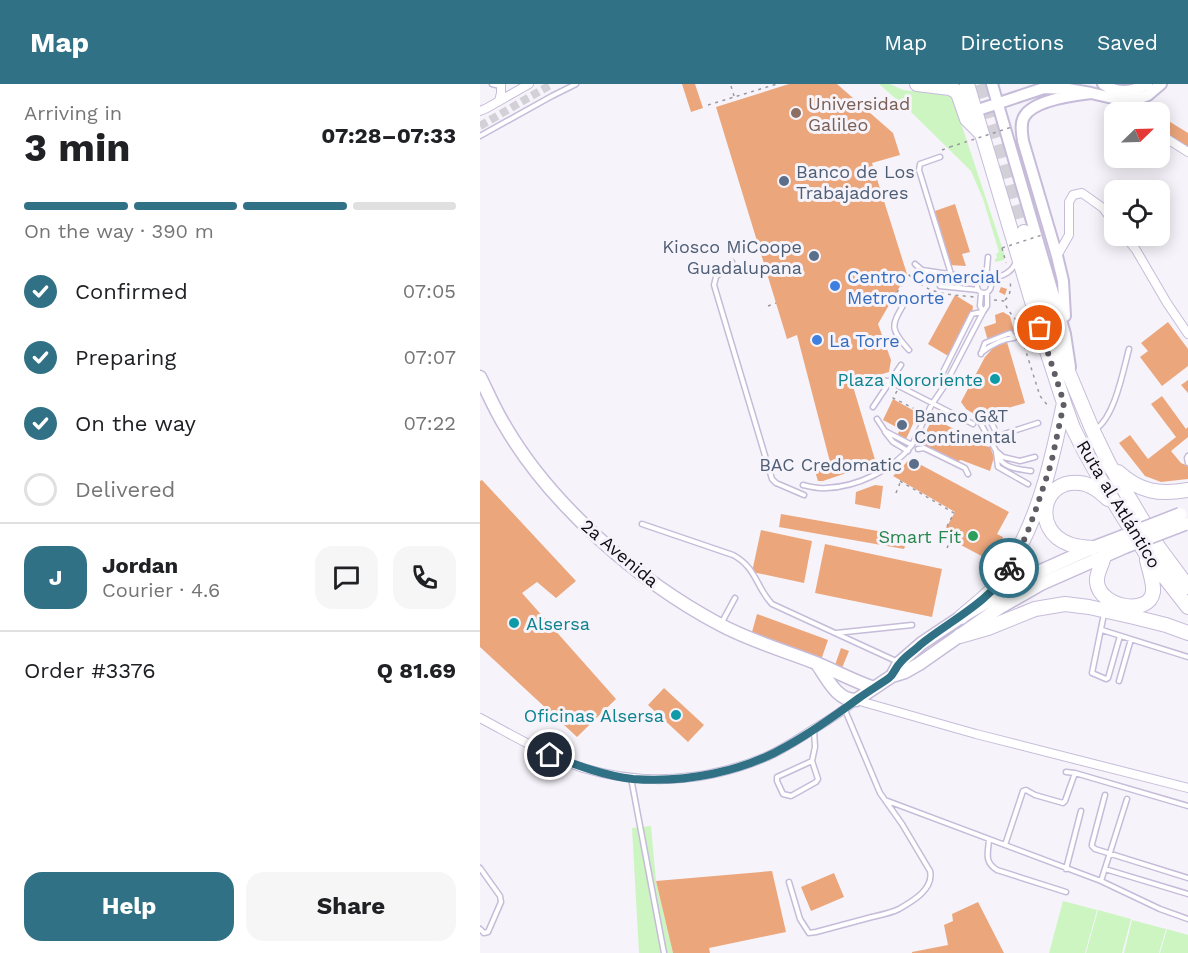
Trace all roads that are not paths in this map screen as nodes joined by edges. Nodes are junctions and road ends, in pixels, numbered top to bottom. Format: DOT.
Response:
graph roads {
  1 [pos="492,84"];
  2 [pos="529,84"];
  3 [pos="576,84"];
  4 [pos="917,84"];
  5 [pos="967,84"];
  6 [pos="992,84"];
  7 [pos="1103,84"];
  8 [pos="1147,84"];
  9 [pos="1161,84"];
  10 [pos="501,85"];
  11 [pos="1049,86"];
  12 [pos="1091,93"];
  13 [pos="499,101"];
  14 [pos="998,104"];
  15 [pos="480,111"];
  16 [pos="975,111"];
  17 [pos="981,133"];
  18 [pos="480,136"];
  19 [pos="1170,141"];
  20 [pos="1188,152"];
  21 [pos="940,157"];
  22 [pos="1104,209"];
  23 [pos="1024,232"];
  24 [pos="1133,246"];
  25 [pos="1057,256"];
  26 [pos="988,257"];
  27 [pos="1018,257"];
  28 [pos="732,262"];
  29 [pos="915,264"];
  30 [pos="951,274"];
  31 [pos="985,279"];
  32 [pos="940,285"];
  33 [pos="979,291"];
  34 [pos="987,293"];
  35 [pos="906,300"];
  36 [pos="983,312"];
  37 [pos="1065,334"];
  38 [pos="1188,334"];
  39 [pos="1014,338"];
  40 [pos="1129,349"];
  41 [pos="909,350"];
  42 [pos="981,354"];
  43 [pos="901,365"];
  44 [pos="480,377"];
  45 [pos="891,382"];
  46 [pos="1072,383"];
  47 [pos="867,385"];
  48 [pos="945,385"];
  49 [pos="1064,403"];
  50 [pos="931,406"];
  51 [pos="873,407"];
  52 [pos="876,419"];
  53 [pos="991,422"];
  54 [pos="1038,423"];
  55 [pos="973,424"];
  56 [pos="981,424"];
  57 [pos="1093,430"];
  58 [pos="885,431"];
  59 [pos="912,445"];
  60 [pos="918,448"];
  61 [pos="908,451"];
  62 [pos="996,451"];
  63 [pos="1188,456"];
  64 [pos="1035,457"];
  65 [pos="1188,463"];
  66 [pos="1109,464"];
  67 [pos="1031,471"];
  68 [pos="968,474"];
  69 [pos="1028,484"];
  70 [pos="803,485"];
  71 [pos="1188,490"];
  72 [pos="804,495"];
  73 [pos="1116,506"];
  74 [pos="1185,518"];
  75 [pos="642,524"];
  76 [pos="1123,542"];
  77 [pos="1092,548"];
  78 [pos="1145,552"];
  79 [pos="1104,556"];
  80 [pos="1186,584"];
  81 [pos="735,598"];
  82 [pos="1188,608"];
  83 [pos="1105,610"];
  84 [pos="960,617"];
  85 [pos="720,625"];
  86 [pos="912,625"];
  87 [pos="1102,630"];
  88 [pos="835,633"];
  89 [pos="1188,633"];
  90 [pos="960,636"];
  91 [pos="1120,636"];
  92 [pos="1131,639"];
  93 [pos="1188,657"];
  94 [pos="816,663"];
  95 [pos="899,663"];
  96 [pos="892,676"];
  97 [pos="1119,681"];
  98 [pos="874,688"];
  99 [pos="856,700"];
  100 [pos="845,710"];
  101 [pos="480,718"];
  102 [pos="814,729"];
  103 [pos="812,760"];
  104 [pos="1066,772"];
  105 [pos="1075,773"];
  106 [pos="631,778"];
  107 [pos="1188,788"];
  108 [pos="1105,795"];
  109 [pos="1127,799"];
  110 [pos="884,800"];
  111 [pos="1188,806"];
  112 [pos="1081,811"];
  113 [pos="989,840"];
  114 [pos="1005,845"];
  115 [pos="1109,854"];
  116 [pos="480,868"];
  117 [pos="1066,869"];
  118 [pos="1105,869"];
  119 [pos="1188,878"];
  120 [pos="789,882"];
  121 [pos="1101,882"];
  122 [pos="1066,892"];
  123 [pos="1188,894"];
  124 [pos="1188,919"];
  125 [pos="480,929"];
  126 [pos="664,953"];
  1 -- 10 [label="lane"];
  2 -- 13 [label="street"];
  3 -- 18 [label="lane"];
  4 -- 17 [label="highway"];
  5 -- 16 [label="highway, Ruta al Atlántico"];
  6 -- 14 [label="main road, Ruta al Atlántico"];
  7 -- 8 [label="main road"];
  9 -- 12 [label="main road"];
  10 -- 13 [label="street"];
  11 -- 12 [label="main road"];
  11 -- 14 [label="main road"];
  12 -- 25 [label="main road"];
  13 -- 15 [label="street"];
  14 -- 16 [label="main road"];
  14 -- 37 [label="main road, Ruta al Atlántico"];
  16 -- 17 [label="highway, Ruta al Atlántico"];
  17 -- 27 [label="highway, Ruta al Atlántico"];
  19 -- 20 [label="street"];
  21 -- 30 [label="lane"];
  22 -- 25 [label="street"];
  23 -- 46 [label="highway, Ruta al Atlántico"];
  24 -- 38 [label="street"];
  25 -- 37 [label="main road"];
  26 -- 31 [label="lane"];
  27 -- 31 [label="lane"];
  27 -- 49 [label="highway, Ruta al Atlántico"];
  28 -- 72 [label="lane"];
  29 -- 30 [label="lane"];
  30 -- 31 [label="lane"];
  31 -- 33 [label="lane"];
  31 -- 34 [label="lane"];
  32 -- 33 [label="lane"];
  33 -- 34 [label="lane"];
  33 -- 36 [label="lane"];
  34 -- 36 [label="lane"];
  35 -- 41 [label="lane"];
  36 -- 48 [label="lane"];
  36 -- 48 [label="lane"];
  37 -- 46 [label="main road, Ruta al Atlántico"];
  39 -- 42 [label="lane"];
  40 -- 57 [label="lane"];
  43 -- 45 [label="lane"];
  44 -- 85 [label="main road, 2a Avenida"];
  45 -- 47 [label="lane"];
  45 -- 50 [label="lane"];
  45 -- 51 [label="lane"];
  46 -- 57 [label="highway, Ruta al Atlántico"];
  48 -- 50 [label="lane"];
  49 -- 73 [label="highway, Ruta al Atlántico"];
  49 -- 84 [label="highway"];
  50 -- 55 [label="lane"];
  50 -- 59 [label="lane"];
  52 -- 58 [label="lane"];
  53 -- 54 [label="lane"];
  56 -- 62 [label="lane"];
  57 -- 66 [label="highway, Ruta al Atlántico"];
  58 -- 59 [label="lane"];
  58 -- 61 [label="lane"];
  59 -- 61 [label="lane"];
  60 -- 68 [label="lane"];
  61 -- 70 [label="lane"];
  62 -- 64 [label="lane"];
  62 -- 67 [label="lane"];
  62 -- 69 [label="lane"];
  63 -- 65 [label="lane"];
  66 -- 71 [label="highway"];
  66 -- 80 [label="highway, Ruta al Atlántico"];
  73 -- 77 [label="highway"];
  73 -- 78 [label="highway, Ruta al Atlántico"];
  74 -- 76 [label="main road, bridge"];
  75 -- 88 [label="lane"];
  76 -- 77 [label="main road"];
  76 -- 79 [label="main road"];
  77 -- 84 [label="main road"];
  78 -- 79 [label="highway"];
  78 -- 82 [label="highway, Ruta al Atlántico"];
  79 -- 90 [label="main road"];
  81 -- 85 [label="lane"];
  83 -- 87 [label="lane"];
  83 -- 89 [label="highway"];
  83 -- 90 [label="highway"];
  84 -- 95 [label="main road"];
  85 -- 94 [label="main road, 2a Avenida"];
  86 -- 88 [label="lane"];
  87 -- 91 [label="lane"];
  87 -- 91 [label="lane"];
  88 -- 95 [label="lane"];
  90 -- 96 [label="main road"];
  91 -- 92 [label="lane"];
  92 -- 93 [label="lane"];
  92 -- 97 [label="lane"];
  94 -- 98 [label="main road, 2a Avenida"];
  94 -- 99 [label="main road"];
  95 -- 96 [label="main road"];
  96 -- 98 [label="main road"];
  98 -- 99 [label="main road"];
  99 -- 100 [label="street"];
  99 -- 107 [label="street"];
  100 -- 102 [label="street"];
  100 -- 110 [label="lane"];
  101 -- 106 [label="street"];
  102 -- 103 [label="lane"];
  102 -- 106 [label="street"];
  103 -- 103 [label="lane"];
  104 -- 105 [label="lane"];
  105 -- 111 [label="lane"];
  105 -- 114 [label="lane"];
  106 -- 126 [label="lane"];
  108 -- 115 [label="lane"];
  109 -- 115 [label="lane"];
  110 -- 113 [label="lane"];
  110 -- 120 [label="lane"];
  112 -- 117 [label="lane"];
  113 -- 114 [label="lane"];
  113 -- 122 [label="lane"];
  114 -- 117 [label="lane"];
  115 -- 118 [label="lane"];
  115 -- 119 [label="lane"];
  116 -- 125 [label="lane"];
  117 -- 121 [label="lane"];
  118 -- 121 [label="lane"];
  118 -- 123 [label="lane"];
  121 -- 124 [label="lane"];
}
